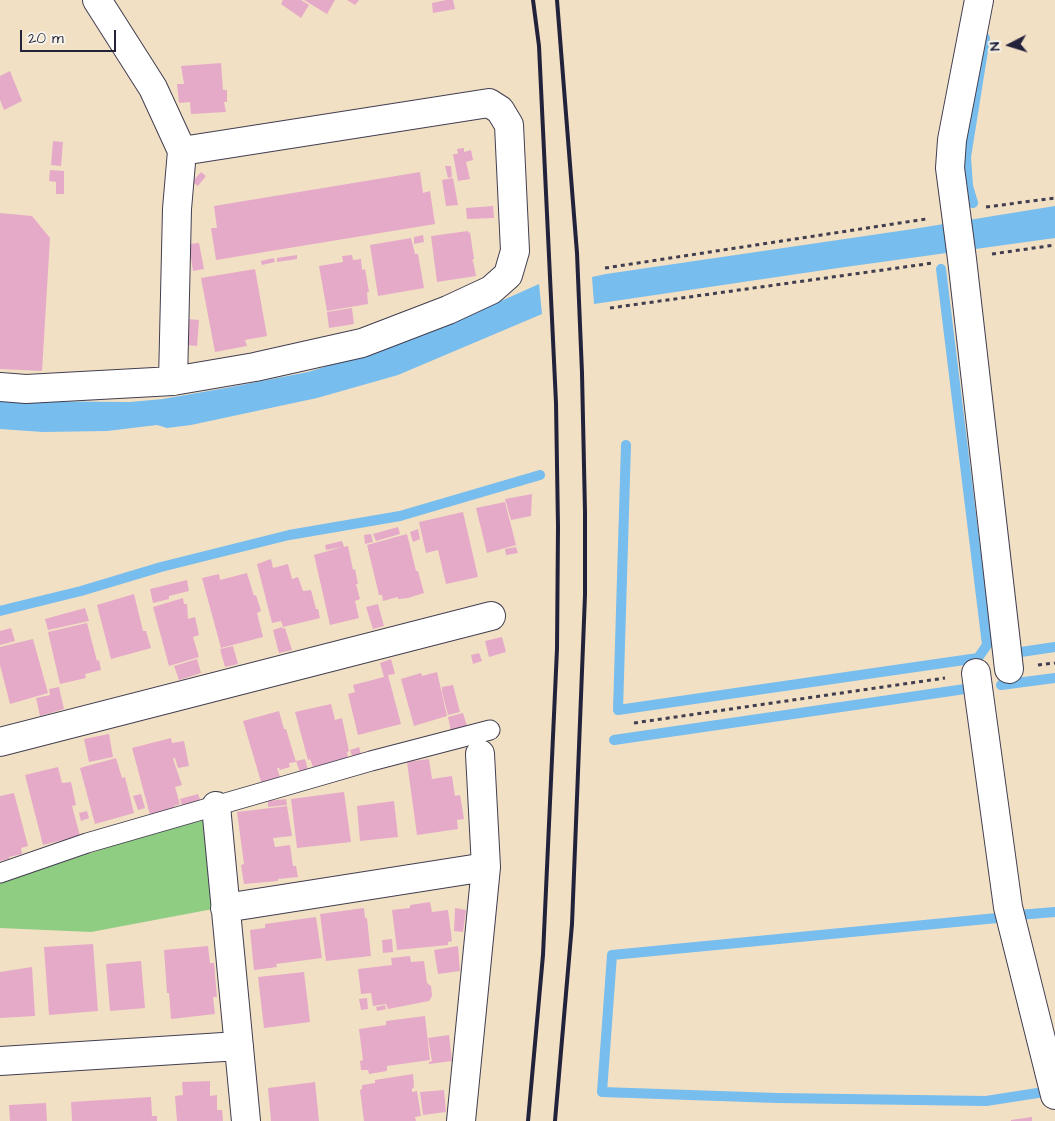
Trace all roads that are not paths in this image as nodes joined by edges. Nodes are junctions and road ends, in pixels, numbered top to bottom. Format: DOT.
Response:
graph roads {
  1 [pos="97,0"];
  2 [pos="979,0"];
  3 [pos="182,150"];
  4 [pos="173,381"];
  5 [pos="0,387"];
  6 [pos="491,616"];
  7 [pos="1009,669"];
  8 [pos="976,673"];
  9 [pos="0,742"];
  10 [pos="485,742"];
  11 [pos="216,806"];
  12 [pos="486,867"];
  13 [pos="0,872"];
  14 [pos="226,908"];
  15 [pos="238,1046"];
  16 [pos="0,1062"];
  17 [pos="1055,1095"];
  18 [pos="246,1121"];
  19 [pos="461,1121"];
  1 -- 3 [label="street"];
  2 -- 7 [label="street"];
  3 -- 4 [label="street"];
  3 -- 4 [label="street"];
  4 -- 5 [label="street"];
  6 -- 9 [label="street"];
  8 -- 17 [label="street"];
  10 -- 11 [label="lane"];
  10 -- 12 [label="street"];
  11 -- 13 [label="lane"];
  11 -- 14 [label="street"];
  12 -- 14 [label="street"];
  12 -- 19 [label="street"];
  14 -- 15 [label="street"];
  15 -- 16 [label="street"];
  15 -- 18 [label="street"];
}
